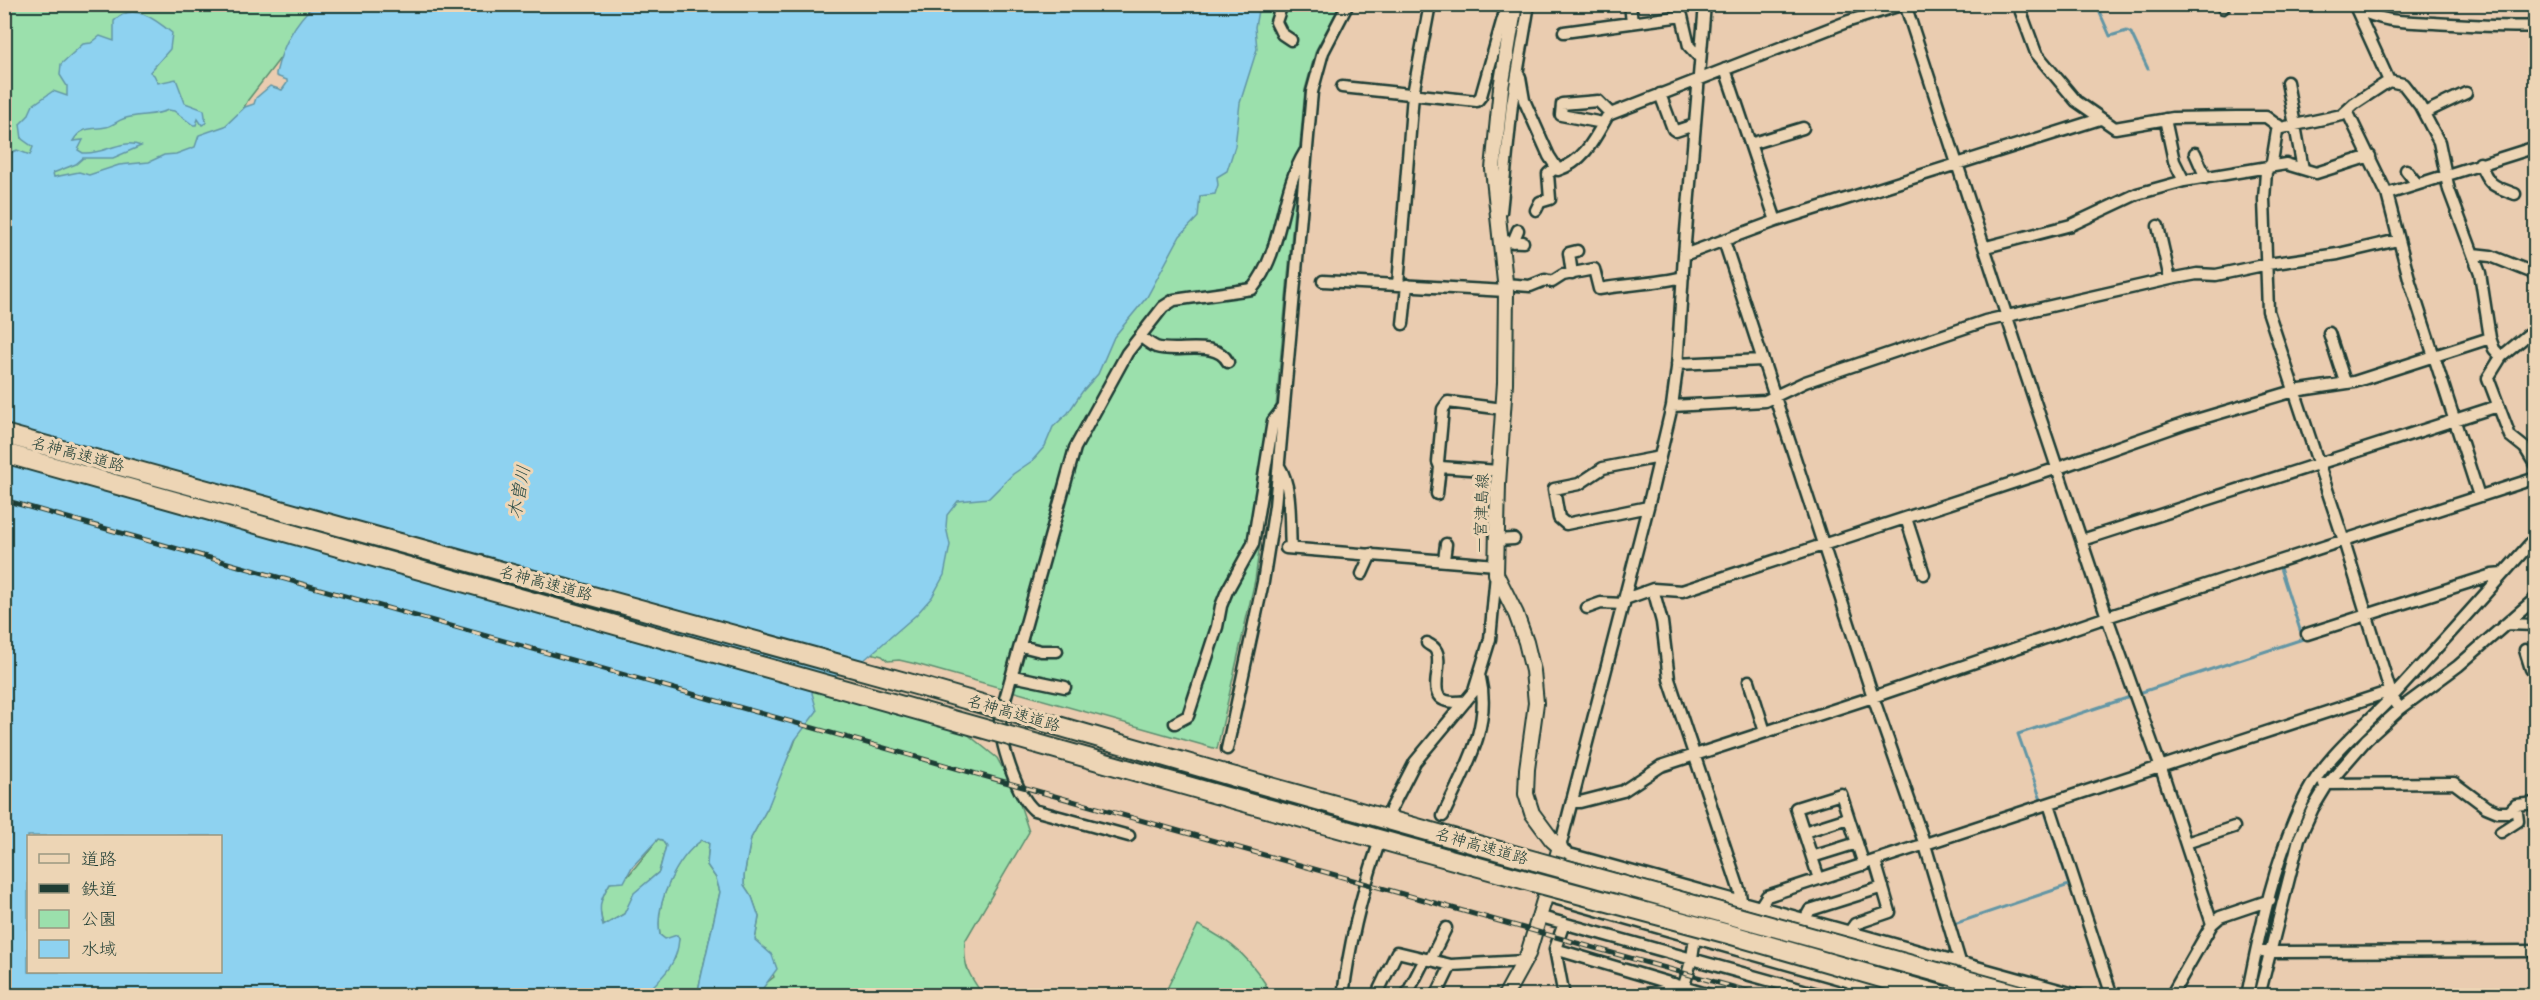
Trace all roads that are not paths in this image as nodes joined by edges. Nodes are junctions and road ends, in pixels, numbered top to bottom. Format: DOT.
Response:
graph roads {
  1 [pos="1282,4"];
  2 [pos="1348,4"];
  3 [pos="1430,4"];
  4 [pos="1507,4"];
  5 [pos="1515,4"];
  6 [pos="1530,4"];
  7 [pos="1630,4"];
  8 [pos="1705,4"];
  9 [pos="2018,4"];
  10 [pos="1901,5"];
  11 [pos="2356,7"];
  12 [pos="1632,23"];
  13 [pos="2535,26"];
  14 [pos="1564,32"];
  15 [pos="1291,40"];
  16 [pos="1700,58"];
  17 [pos="2370,66"];
  18 [pos="2383,67"];
  19 [pos="1725,69"];
  20 [pos="1518,74"];
  21 [pos="1698,79"];
  22 [pos="2389,81"];
  23 [pos="2287,82"];
  24 [pos="1342,87"];
  25 [pos="2466,93"];
  26 [pos="1413,94"];
  27 [pos="1660,94"];
  28 [pos="2348,112"];
  29 [pos="2424,113"];
  30 [pos="1611,114"];
  31 [pos="2100,119"];
  32 [pos="2165,119"];
  33 [pos="1603,123"];
  34 [pos="1694,125"];
  35 [pos="2278,125"];
  36 [pos="2294,125"];
  37 [pos="1803,128"];
  38 [pos="1750,144"];
  39 [pos="2535,147"];
  40 [pos="1305,152"];
  41 [pos="2195,153"];
  42 [pos="2370,156"];
  43 [pos="2480,163"];
  44 [pos="1959,164"];
  45 [pos="1556,167"];
  46 [pos="2270,167"];
  47 [pos="2302,169"];
  48 [pos="2406,170"];
  49 [pos="2446,174"];
  50 [pos="2206,178"];
  51 [pos="2184,181"];
  52 [pos="2417,184"];
  53 [pos="2387,194"];
  54 [pos="2515,194"];
  55 [pos="1536,210"];
  56 [pos="1776,221"];
  57 [pos="2158,226"];
  58 [pos="1518,230"];
  59 [pos="1509,238"];
  60 [pos="2398,240"];
  61 [pos="1724,241"];
  62 [pos="1986,247"];
  63 [pos="1577,251"];
  64 [pos="2473,254"];
  65 [pos="1684,255"];
  66 [pos="2268,264"];
  67 [pos="1572,273"];
  68 [pos="2535,274"];
  69 [pos="1683,277"];
  70 [pos="2170,279"];
  71 [pos="1323,281"];
  72 [pos="1403,285"];
  73 [pos="1505,287"];
  74 [pos="2007,316"];
  75 [pos="1403,324"];
  76 [pos="2535,328"];
  77 [pos="2329,333"];
  78 [pos="1140,336"];
  79 [pos="2490,338"];
  80 [pos="2340,341"];
  81 [pos="2433,356"];
  82 [pos="2501,357"];
  83 [pos="1762,360"];
  84 [pos="1228,362"];
  85 [pos="1677,364"];
  86 [pos="2340,366"];
  87 [pos="2345,382"];
  88 [pos="2294,391"];
  89 [pos="1774,396"];
  90 [pos="1672,406"];
  91 [pos="2498,406"];
  92 [pos="1283,408"];
  93 [pos="1503,409"];
  94 [pos="2454,420"];
  95 [pos="4,434"];
  96 [pos="4,453"];
  97 [pos="1660,457"];
  98 [pos="1278,465"];
  99 [pos="2319,465"];
  100 [pos="1440,466"];
  101 [pos="2535,466"];
  102 [pos="2058,468"];
  103 [pos="1499,471"];
  104 [pos="2535,478"];
  105 [pos="1437,494"];
  106 [pos="2479,496"];
  107 [pos="1648,507"];
  108 [pos="1906,518"];
  109 [pos="2535,537"];
  110 [pos="1514,539"];
  111 [pos="1496,540"];
  112 [pos="2082,540"];
  113 [pos="2344,541"];
  114 [pos="1446,544"];
  115 [pos="1824,545"];
  116 [pos="1371,554"];
  117 [pos="1444,560"];
  118 [pos="1496,569"];
  119 [pos="1362,574"];
  120 [pos="1924,574"];
  121 [pos="2503,574"];
  122 [pos="1653,590"];
  123 [pos="2535,598"];
  124 [pos="1624,602"];
  125 [pos="1587,608"];
  126 [pos="2366,614"];
  127 [pos="2108,617"];
  128 [pos="2506,624"];
  129 [pos="2535,625"];
  130 [pos="2307,634"];
  131 [pos="1427,643"];
  132 [pos="1021,646"];
  133 [pos="2525,650"];
  134 [pos="1057,651"];
  135 [pos="2535,672"];
  136 [pos="1013,676"];
  137 [pos="1480,678"];
  138 [pos="1749,681"];
  139 [pos="1065,687"];
  140 [pos="2392,694"];
  141 [pos="1873,697"];
  142 [pos="1466,701"];
  143 [pos="2400,709"];
  144 [pos="1175,723"];
  145 [pos="1765,732"];
  146 [pos="1227,749"];
  147 [pos="1694,755"];
  148 [pos="2162,768"];
  149 [pos="2315,781"];
  150 [pos="2327,785"];
  151 [pos="1572,801"];
  152 [pos="2535,803"];
  153 [pos="2049,804"];
  154 [pos="2516,805"];
  155 [pos="1392,809"];
  156 [pos="1443,816"];
  157 [pos="1848,818"];
  158 [pos="2234,827"];
  159 [pos="1804,832"];
  160 [pos="2501,832"];
  161 [pos="1129,836"];
  162 [pos="1857,843"];
  163 [pos="2186,843"];
  164 [pos="1925,845"];
  165 [pos="1560,847"];
  166 [pos="1377,849"];
  167 [pos="1812,857"];
  168 [pos="1875,861"];
  169 [pos="1864,865"];
  170 [pos="1819,879"];
  171 [pos="1882,886"];
  172 [pos="1547,896"];
  173 [pos="2270,900"];
  174 [pos="1741,901"];
  175 [pos="1760,907"];
  176 [pos="1540,917"];
  177 [pos="1805,919"];
  178 [pos="1564,923"];
  179 [pos="2212,924"];
  180 [pos="1446,928"];
  181 [pos="1850,931"];
  182 [pos="1866,936"];
  183 [pos="1695,937"];
  184 [pos="1555,949"];
  185 [pos="2256,951"];
  186 [pos="2535,951"];
  187 [pos="2268,952"];
  188 [pos="1692,958"];
  189 [pos="1427,959"];
  190 [pos="1524,961"];
  191 [pos="1960,962"];
  192 [pos="1451,965"];
  193 [pos="1854,982"];
  194 [pos="1679,989"];
  195 [pos="2046,991"];
  196 [pos="1343,996"];
  197 [pos="1376,996"];
  198 [pos="1406,996"];
  199 [pos="1436,996"];
  200 [pos="1505,996"];
  201 [pos="1564,996"];
  202 [pos="1636,996"];
  203 [pos="1713,996"];
  204 [pos="1826,996"];
  205 [pos="1850,996"];
  206 [pos="1900,996"];
  207 [pos="1944,996"];
  208 [pos="2024,996"];
  209 [pos="2081,996"];
  210 [pos="2112,996"];
  211 [pos="2171,996"];
  212 [pos="2247,996"];
  213 [pos="2259,996"];
  1 -- 15 [label="street"];
  2 -- 40 [label="street"];
  3 -- 26 [label="street"];
  4 -- 26 [label="street"];
  5 -- 59 [label="main road, 一宮津島線"];
  6 -- 20 [label="street"];
  7 -- 12 [label="street"];
  8 -- 16 [label="street"];
  9 -- 31 [label="street"];
  10 -- 19 [label="street"];
  10 -- 44 [label="street"];
  11 -- 13 [label="street"];
  11 -- 18 [label="street"];
  12 -- 14 [label="street"];
  12 -- 16 [label="street"];
  16 -- 21 [label="street"];
  17 -- 18 [label="street"];
  18 -- 22 [label="street"];
  19 -- 21 [label="street"];
  19 -- 38 [label="street"];
  20 -- 45 [label="street"];
  20 -- 59 [label="street"];
  21 -- 27 [label="street"];
  21 -- 34 [label="street"];
  22 -- 28 [label="street"];
  22 -- 29 [label="street"];
  23 -- 36 [label="street"];
  24 -- 26 [label="street"];
  25 -- 29 [label="street"];
  26 -- 72 [label="street"];
  27 -- 30 [label="street"];
  27 -- 34 [label="street"];
  28 -- 36 [label="street"];
  28 -- 42 [label="street"];
  29 -- 49 [label="street"];
  30 -- 33 [label="street"];
  30 -- 33 [label="street"];
  31 -- 32 [label="street"];
  31 -- 44 [label="street"];
  32 -- 35 [label="street"];
  32 -- 51 [label="street"];
  33 -- 45 [label="street"];
  34 -- 65 [label="street"];
  35 -- 36 [label="street"];
  35 -- 46 [label="street"];
  36 -- 47 [label="street"];
  37 -- 38 [label="street"];
  38 -- 56 [label="street"];
  39 -- 43 [label="street"];
  40 -- 78 [label="street"];
  40 -- 92 [label="street"];
  41 -- 50 [label="street"];
  42 -- 47 [label="street"];
  42 -- 53 [label="street"];
  43 -- 49 [label="street"];
  43 -- 54 [label="street"];
  44 -- 56 [label="street"];
  44 -- 62 [label="street"];
  45 -- 55 [label="street"];
  46 -- 47 [label="street"];
  46 -- 50 [label="street"];
  46 -- 66 [label="street"];
  48 -- 52 [label="street"];
  49 -- 52 [label="street"];
  49 -- 64 [label="street"];
  50 -- 51 [label="street"];
  51 -- 62 [label="street"];
  52 -- 53 [label="street"];
  53 -- 60 [label="street"];
  56 -- 61 [label="street"];
  57 -- 70 [label="street"];
  58 -- 59 [label="street"];
  59 -- 73 [label="main road, 一宮津島線"];
  60 -- 66 [label="street"];
  60 -- 81 [label="street"];
  61 -- 65 [label="street"];
  61 -- 83 [label="street"];
  62 -- 74 [label="street"];
  63 -- 67 [label="street"];
  64 -- 68 [label="street"];
  64 -- 79 [label="street"];
  65 -- 69 [label="street"];
  66 -- 70 [label="street"];
  66 -- 88 [label="street"];
  67 -- 69 [label="street"];
  67 -- 73 [label="street"];
  69 -- 85 [label="street"];
  70 -- 74 [label="street"];
  71 -- 72 [label="street"];
  72 -- 73 [label="street"];
  72 -- 75 [label="street"];
  73 -- 93 [label="main road, 一宮津島線"];
  74 -- 89 [label="street"];
  74 -- 102 [label="street"];
  76 -- 82 [label="street"];
  77 -- 86 [label="street"];
  78 -- 84 [label="street"];
  78 -- 132 [label="street"];
  79 -- 81 [label="street"];
  79 -- 82 [label="street"];
  80 -- 86 [label="street"];
  81 -- 87 [label="street"];
  81 -- 94 [label="street"];
  82 -- 91 [label="street"];
  83 -- 85 [label="street"];
  83 -- 89 [label="street"];
  85 -- 90 [label="street"];
  86 -- 87 [label="street"];
  87 -- 88 [label="street"];
  88 -- 99 [label="street"];
  88 -- 102 [label="street"];
  89 -- 90 [label="street"];
  89 -- 115 [label="street"];
  90 -- 97 [label="street"];
  91 -- 94 [label="street"];
  91 -- 101 [label="street"];
  92 -- 98 [label="street"];
  92 -- 144 [label="street"];
  93 -- 100 [label="street"];
  93 -- 103 [label="main road, 一宮津島線"];
  94 -- 99 [label="street"];
  94 -- 106 [label="street"];
  95 -- 208 [label="highway, 名神高速道路, bridge"];
  96 -- 207 [label="highway, 名神高速道路, bridge"];
  97 -- 107 [label="street"];
  97 -- 107 [label="street"];
  98 -- 116 [label="street"];
  98 -- 146 [label="street"];
  99 -- 112 [label="street"];
  99 -- 113 [label="street"];
  100 -- 103 [label="street"];
  100 -- 105 [label="street"];
  102 -- 108 [label="street"];
  102 -- 112 [label="street"];
  103 -- 111 [label="main road, 一宮津島線"];
  104 -- 106 [label="street"];
  106 -- 113 [label="street"];
  107 -- 124 [label="street"];
  108 -- 115 [label="street"];
  108 -- 120 [label="street"];
  109 -- 121 [label="street"];
  110 -- 111 [label="street"];
  111 -- 118 [label="main road, 一宮津島線"];
  112 -- 127 [label="street"];
  113 -- 126 [label="street"];
  113 -- 127 [label="street"];
  114 -- 117 [label="street"];
  115 -- 122 [label="street"];
  115 -- 141 [label="street"];
  116 -- 117 [label="street"];
  116 -- 119 [label="street"];
  117 -- 118 [label="street"];
  118 -- 137 [label="street"];
  118 -- 165 [label="main road, 一宮津島線"];
  121 -- 126 [label="street"];
  121 -- 140 [label="street"];
  122 -- 124 [label="street"];
  122 -- 147 [label="street"];
  123 -- 128 [label="street"];
  124 -- 125 [label="street"];
  124 -- 151 [label="street"];
  126 -- 130 [label="street"];
  126 -- 140 [label="street"];
  127 -- 141 [label="street"];
  127 -- 148 [label="street"];
  128 -- 129 [label="street"];
  128 -- 143 [label="street"];
  131 -- 142 [label="street"];
  132 -- 134 [label="street"];
  132 -- 136 [label="street"];
  133 -- 135 [label="street"];
  136 -- 139 [label="street"];
  136 -- 161 [label="street"];
  137 -- 142 [label="street"];
  137 -- 156 [label="street"];
  138 -- 145 [label="street"];
  140 -- 143 [label="street"];
  140 -- 148 [label="street"];
  140 -- 149 [label="street"];
  141 -- 145 [label="street"];
  141 -- 164 [label="street"];
  142 -- 155 [label="street"];
  143 -- 150 [label="street"];
  145 -- 147 [label="street"];
  147 -- 151 [label="street"];
  147 -- 174 [label="street"];
  148 -- 153 [label="street"];
  148 -- 163 [label="street"];
  149 -- 150 [label="street"];
  149 -- 173 [label="street"];
  150 -- 154 [label="street"];
  150 -- 187 [label="street"];
  151 -- 165 [label="street"];
  152 -- 154 [label="street"];
  153 -- 164 [label="street"];
  153 -- 210 [label="street"];
  154 -- 160 [label="street"];
  157 -- 159 [label="street"];
  157 -- 159 [label="street"];
  157 -- 162 [label="street"];
  158 -- 163 [label="street"];
  159 -- 167 [label="street"];
  162 -- 167 [label="street"];
  162 -- 169 [label="street"];
  163 -- 179 [label="street"];
  164 -- 168 [label="street"];
  164 -- 191 [label="street"];
  165 -- 172 [label="main road"];
  165 -- 174 [label="street"];
  166 -- 196 [label="street"];
  167 -- 170 [label="street"];
  168 -- 169 [label="street"];
  168 -- 171 [label="street"];
  169 -- 170 [label="street"];
  170 -- 175 [label="street"];
  171 -- 177 [label="street"];
  171 -- 181 [label="street"];
  172 -- 176 [label="main road"];
  172 -- 183 [label="street"];
  173 -- 179 [label="street"];
  173 -- 185 [label="street"];
  174 -- 175 [label="street"];
  175 -- 177 [label="street"];
  176 -- 178 [label="street"];
  176 -- 190 [label="main road"];
  177 -- 181 [label="street"];
  178 -- 184 [label="street"];
  178 -- 188 [label="street"];
  179 -- 211 [label="street"];
  180 -- 189 [label="street"];
  181 -- 182 [label="street"];
  182 -- 191 [label="street"];
  182 -- 193 [label="street"];
  183 -- 188 [label="street"];
  183 -- 193 [label="street"];
  184 -- 194 [label="street"];
  184 -- 201 [label="street"];
  185 -- 187 [label="street"];
  185 -- 212 [label="street"];
  186 -- 187 [label="street"];
  187 -- 213 [label="street"];
  188 -- 194 [label="street"];
  188 -- 204 [label="street"];
  189 -- 192 [label="street"];
  189 -- 197 [label="street"];
  189 -- 198 [label="street"];
  190 -- 192 [label="street"];
  190 -- 200 [label="main road"];
  191 -- 195 [label="street"];
  192 -- 199 [label="street"];
  193 -- 205 [label="street"];
  193 -- 206 [label="street"];
  194 -- 202 [label="street"];
  194 -- 203 [label="street"];
  195 -- 209 [label="street"];
}
